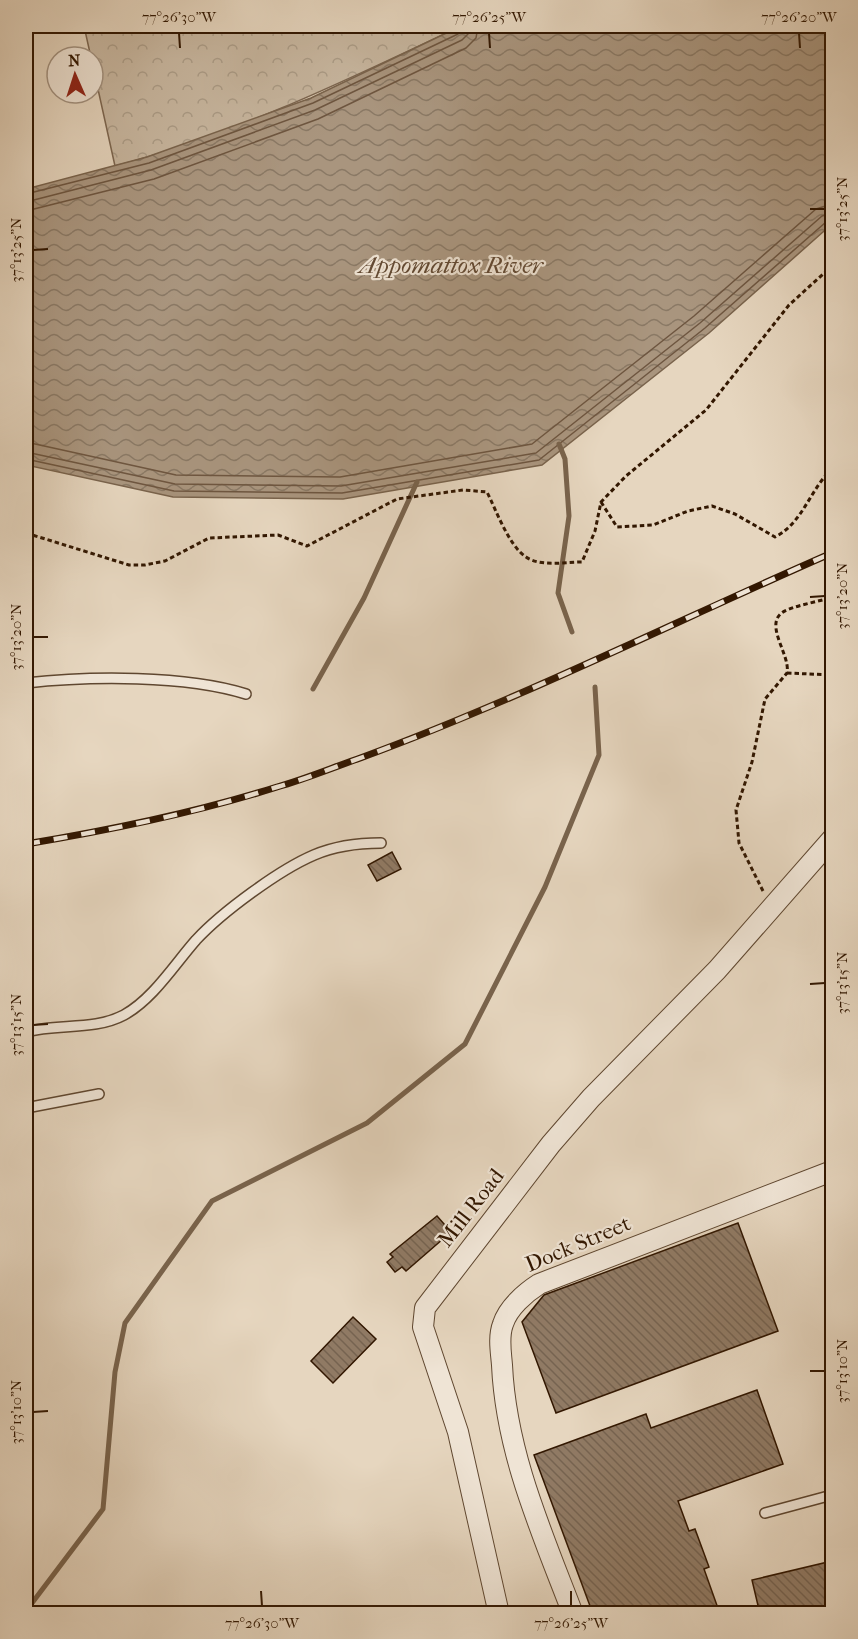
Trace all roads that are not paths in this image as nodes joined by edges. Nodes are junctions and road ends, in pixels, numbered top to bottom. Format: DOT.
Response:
graph roads {
  1 [pos="26,683"];
  2 [pos="246,694"];
  3 [pos="832,839"];
  4 [pos="381,843"];
  5 [pos="26,1032"];
  6 [pos="99,1094"];
  7 [pos="26,1108"];
  8 [pos="832,1171"];
  9 [pos="832,1495"];
  10 [pos="765,1513"];
  11 [pos="499,1614"];
  12 [pos="573,1614"];
  1 -- 2 [label="lane"];
  3 -- 11 [label="street, Mill Road"];
  4 -- 5 [label="lane"];
  6 -- 7 [label="lane"];
  8 -- 12 [label="street, Dock Street"];
  9 -- 10 [label="lane"];
}
